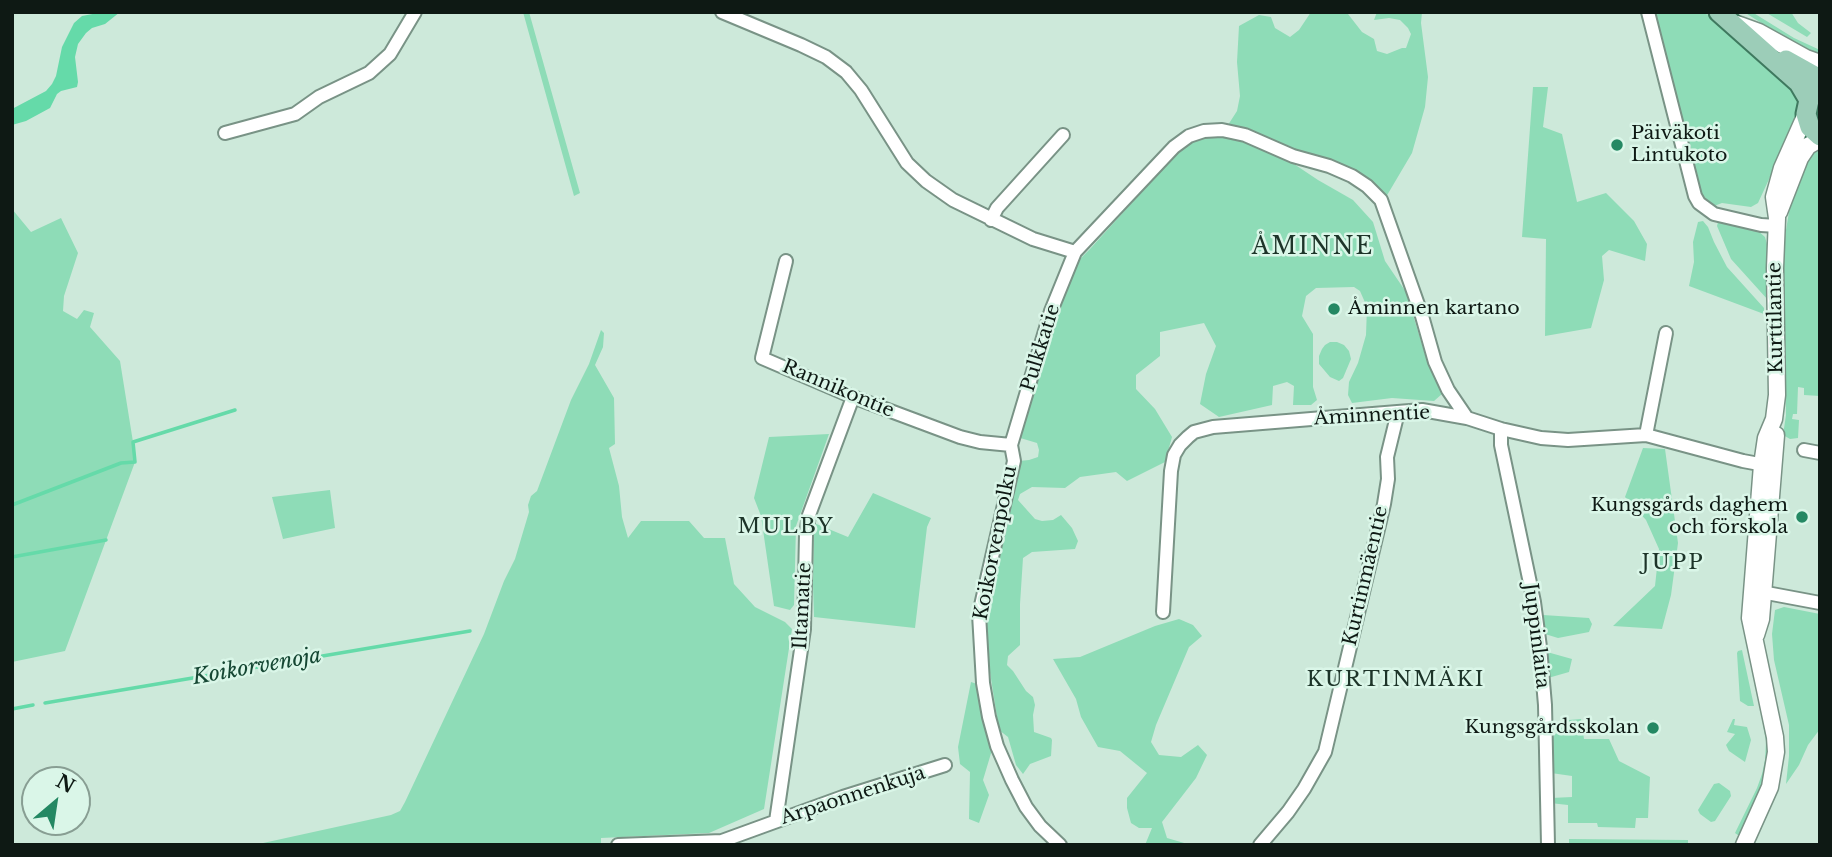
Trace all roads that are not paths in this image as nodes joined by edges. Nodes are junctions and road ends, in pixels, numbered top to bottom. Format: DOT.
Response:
graph roads {
  1 [pos="415,12"];
  2 [pos="722,12"];
  3 [pos="1648,12"];
  4 [pos="1723,16"];
  5 [pos="1746,35"];
  6 [pos="1820,63"];
  7 [pos="1820,79"];
  8 [pos="1811,101"];
  9 [pos="225,133"];
  10 [pos="1063,135"];
  11 [pos="1820,138"];
  12 [pos="991,219"];
  13 [pos="1777,222"];
  14 [pos="1075,252"];
  15 [pos="786,261"];
  16 [pos="1666,333"];
  17 [pos="853,397"];
  18 [pos="1398,412"];
  19 [pos="1468,418"];
  20 [pos="1502,429"];
  21 [pos="1646,435"];
  22 [pos="1011,445"];
  23 [pos="1804,450"];
  24 [pos="1820,453"];
  25 [pos="1768,466"];
  26 [pos="1757,591"];
  27 [pos="1820,603"];
  28 [pos="1163,612"];
  29 [pos="945,765"];
  30 [pos="776,821"];
  31 [pos="723,843"];
  32 [pos="618,845"];
  33 [pos="1060,845"];
  34 [pos="1260,845"];
  35 [pos="1548,845"];
  36 [pos="1744,845"];
  1 -- 9 [label="street"];
  2 -- 12 [label="street"];
  3 -- 13 [label="street"];
  4 -- 5 [label="main road"];
  4 -- 6 [label="street"];
  5 -- 7 [label="main road"];
  5 -- 8 [label="main road"];
  8 -- 11 [label="main road"];
  8 -- 13 [label="street, Kurttilantie"];
  10 -- 12 [label="street"];
  11 -- 13 [label="street, Kurttilantie"];
  12 -- 14 [label="street"];
  13 -- 25 [label="street, Kurttilantie"];
  14 -- 19 [label="street"];
  14 -- 22 [label="street, Pulkkatie"];
  15 -- 17 [label="street, Rannikontie"];
  16 -- 21 [label="street"];
  17 -- 22 [label="street, Rannikontie"];
  17 -- 30 [label="street, Iltamatie"];
  18 -- 19 [label="street, Åminnentie"];
  18 -- 28 [label="street, Åminnentie"];
  18 -- 34 [label="street, Kurtinmäentie"];
  19 -- 20 [label="street, Åminnentie"];
  20 -- 21 [label="street, Åminnentie"];
  20 -- 35 [label="street, Juppinlaita"];
  21 -- 25 [label="street, Åminnentie"];
  22 -- 33 [label="street, Koikorvenpolku"];
  23 -- 24 [label="street"];
  25 -- 26 [label="street, Kurttilantie"];
  26 -- 27 [label="street"];
  26 -- 36 [label="street, Kurttilantie"];
  29 -- 30 [label="street, Arpaonnenkuja"];
  30 -- 31 [label="street, Arpaonnenkuja"];
  31 -- 32 [label="street, Arpaonnenkuja"];
}
